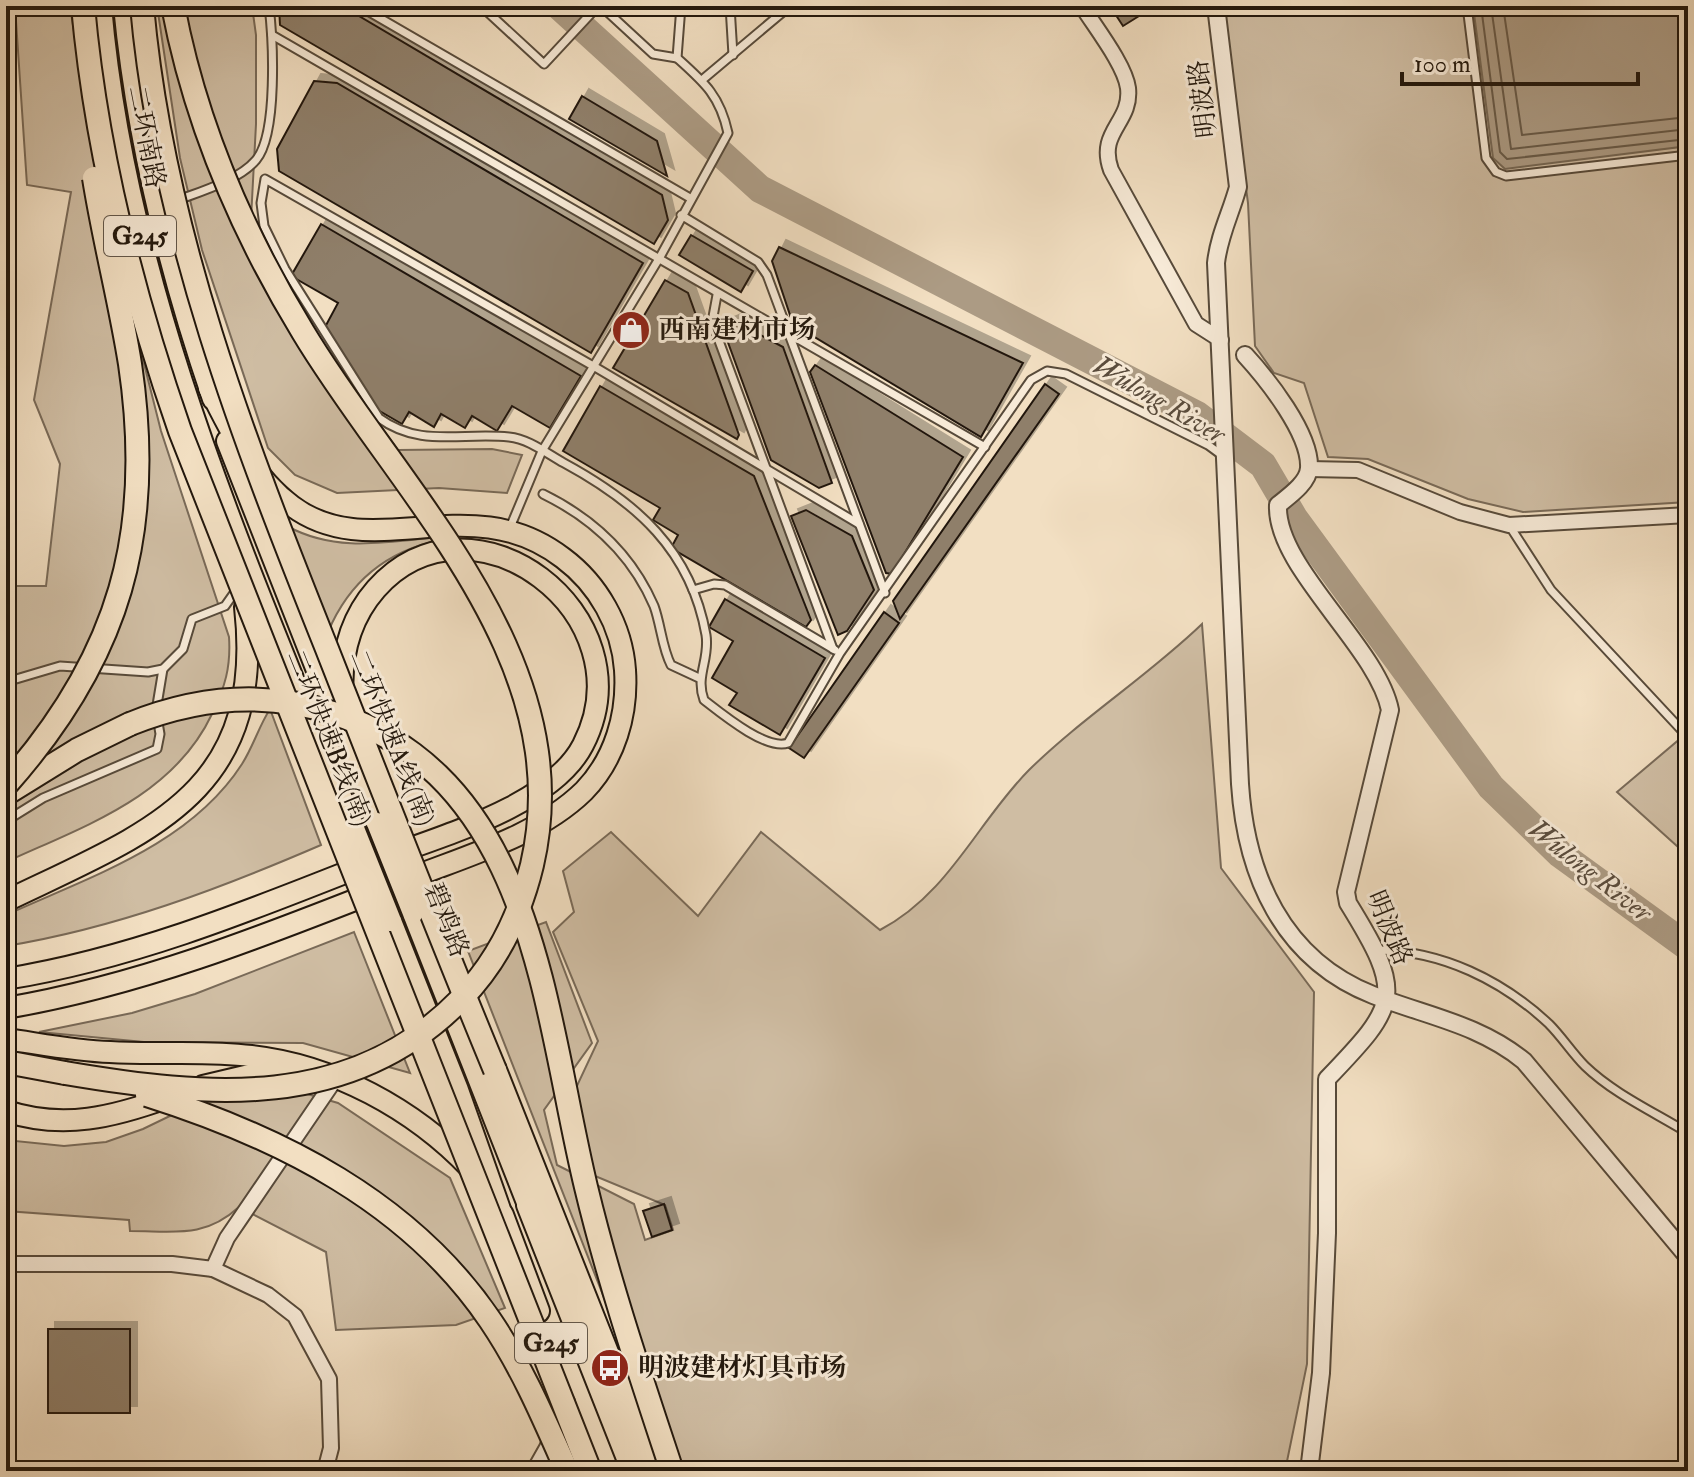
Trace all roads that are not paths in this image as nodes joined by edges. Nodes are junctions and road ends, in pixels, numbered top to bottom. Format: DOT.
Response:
graph roads {
  1 [pos="82,6"];
  2 [pos="101,6"];
  3 [pos="124,6"];
  4 [pos="142,6"];
  5 [pos="173,6"];
  6 [pos="269,6"];
  7 [pos="359,6"];
  8 [pos="481,6"];
  9 [pos="599,6"];
  10 [pos="681,6"];
  11 [pos="730,6"];
  12 [pos="790,6"];
  13 [pos="1082,6"];
  14 [pos="1216,6"];
  15 [pos="1467,6"];
  16 [pos="272,35"];
  17 [pos="733,55"];
  18 [pos="677,58"];
  19 [pos="702,80"];
  20 [pos="1688,155"];
  21 [pos="690,198"];
  22 [pos="157,208"];
  23 [pos="134,214"];
  24 [pos="681,215"];
  25 [pos="660,257"];
  26 [pos="717,295"];
  27 [pos="786,331"];
  28 [pos="1221,340"];
  29 [pos="1245,355"];
  30 [pos="595,367"];
  31 [pos="209,388"];
  32 [pos="985,447"];
  33 [pos="542,451"];
  34 [pos="1225,455"];
  35 [pos="209,459"];
  36 [pos="764,468"];
  37 [pos="1306,476"];
  38 [pos="543,494"];
  39 [pos="1688,515"];
  40 [pos="859,524"];
  41 [pos="1509,525"];
  42 [pos="509,530"];
  43 [pos="242,582"];
  44 [pos="693,590"];
  45 [pos="885,593"];
  46 [pos="836,651"];
  47 [pos="163,669"];
  48 [pos="699,678"];
  49 [pos="6,682"];
  50 [pos="1688,737"];
  51 [pos="6,785"];
  52 [pos="362,785"];
  53 [pos="6,794"];
  54 [pos="6,821"];
  55 [pos="6,901"];
  56 [pos="1375,950"];
  57 [pos="6,979"];
  58 [pos="1386,999"];
  59 [pos="6,1008"];
  60 [pos="6,1039"];
  61 [pos="6,1062"];
  62 [pos="65,1073"];
  63 [pos="331,1076"];
  64 [pos="6,1111"];
  65 [pos="1688,1133"];
  66 [pos="528,1205"];
  67 [pos="502,1215"];
  68 [pos="1688,1257"];
  69 [pos="6,1264"];
  70 [pos="213,1269"];
  71 [pos="570,1393"];
  72 [pos="325,1471"];
  73 [pos="535,1471"];
  74 [pos="567,1471"];
  75 [pos="590,1471"];
  76 [pos="601,1471"];
  77 [pos="633,1471"];
  78 [pos="654,1471"];
  79 [pos="672,1471"];
  80 [pos="1309,1471"];
  1 -- 51 [label="highway, bridge"];
  1 -- 75 [label="highway, 二环快速B线(南), bridge"];
  2 -- 23 [label="main road, 二环南路 / G245"];
  3 -- 22 [label="main road, 二环南路 / G245"];
  4 -- 78 [label="highway, 二环快速A线(南), bridge"];
  5 -- 62 [label="highway, bridge"];
  6 -- 16 [label="lane"];
  7 -- 21 [label="lane"];
  8 -- 9 [label="lane"];
  9 -- 18 [label="lane"];
  10 -- 18 [label="lane"];
  11 -- 17 [label="lane"];
  12 -- 17 [label="lane"];
  13 -- 28 [label="street"];
  14 -- 28 [label="street, 明波路"];
  15 -- 20 [label="lane"];
  16 -- 22 [label="lane"];
  16 -- 25 [label="lane"];
  17 -- 19 [label="lane"];
  18 -- 19 [label="lane"];
  19 -- 21 [label="lane"];
  21 -- 24 [label="lane"];
  22 -- 23 [label="lane"];
  22 -- 31 [label="main road, 二环南路 / G245"];
  23 -- 35 [label="main road, 二环南路 / G245"];
  24 -- 25 [label="lane"];
  24 -- 27 [label="lane"];
  25 -- 26 [label="lane"];
  25 -- 30 [label="lane"];
  26 -- 27 [label="lane"];
  26 -- 36 [label="lane"];
  27 -- 32 [label="lane"];
  27 -- 40 [label="lane"];
  28 -- 34 [label="street"];
  29 -- 37 [label="street"];
  30 -- 33 [label="lane"];
  30 -- 33 [label="lane"];
  30 -- 36 [label="lane"];
  31 -- 42 [label="main road"];
  31 -- 52 [label="main road, 碧鸡路 / G245"];
  32 -- 34 [label="lane"];
  32 -- 45 [label="lane"];
  33 -- 42 [label="lane"];
  33 -- 44 [label="lane"];
  34 -- 58 [label="street"];
  35 -- 43 [label="main road"];
  35 -- 67 [label="main road, 碧鸡路 / G245, bridge"];
  36 -- 40 [label="lane"];
  36 -- 46 [label="lane"];
  37 -- 41 [label="street"];
  37 -- 56 [label="street, 明波路"];
  38 -- 48 [label="lane"];
  39 -- 41 [label="street"];
  40 -- 45 [label="lane"];
  41 -- 50 [label="lane"];
  42 -- 59 [label="main road"];
  43 -- 47 [label="lane"];
  43 -- 55 [label="main road"];
  44 -- 46 [label="lane"];
  44 -- 48 [label="lane"];
  45 -- 46 [label="lane"];
  46 -- 48 [label="lane"];
  47 -- 49 [label="lane"];
  47 -- 54 [label="lane"];
  52 -- 57 [label="main road"];
  52 -- 66 [label="main road, 碧鸡路 / G245, bridge"];
  53 -- 79 [label="highway, bridge"];
  56 -- 58 [label="street, 明波路"];
  56 -- 65 [label="lane"];
  58 -- 68 [label="street"];
  58 -- 80 [label="street, 明波路"];
  60 -- 63 [label="main road"];
  61 -- 62 [label="highway"];
  62 -- 74 [label="highway, bridge"];
  63 -- 64 [label="main road"];
  63 -- 67 [label="main road"];
  63 -- 70 [label="street"];
  66 -- 77 [label="highway, 碧鸡路 / G245"];
  67 -- 71 [label="highway, 碧鸡路 / G245"];
  69 -- 70 [label="street"];
  70 -- 72 [label="street"];
  71 -- 73 [label="street"];
  71 -- 76 [label="highway, 碧鸡路 / G245"];
}
